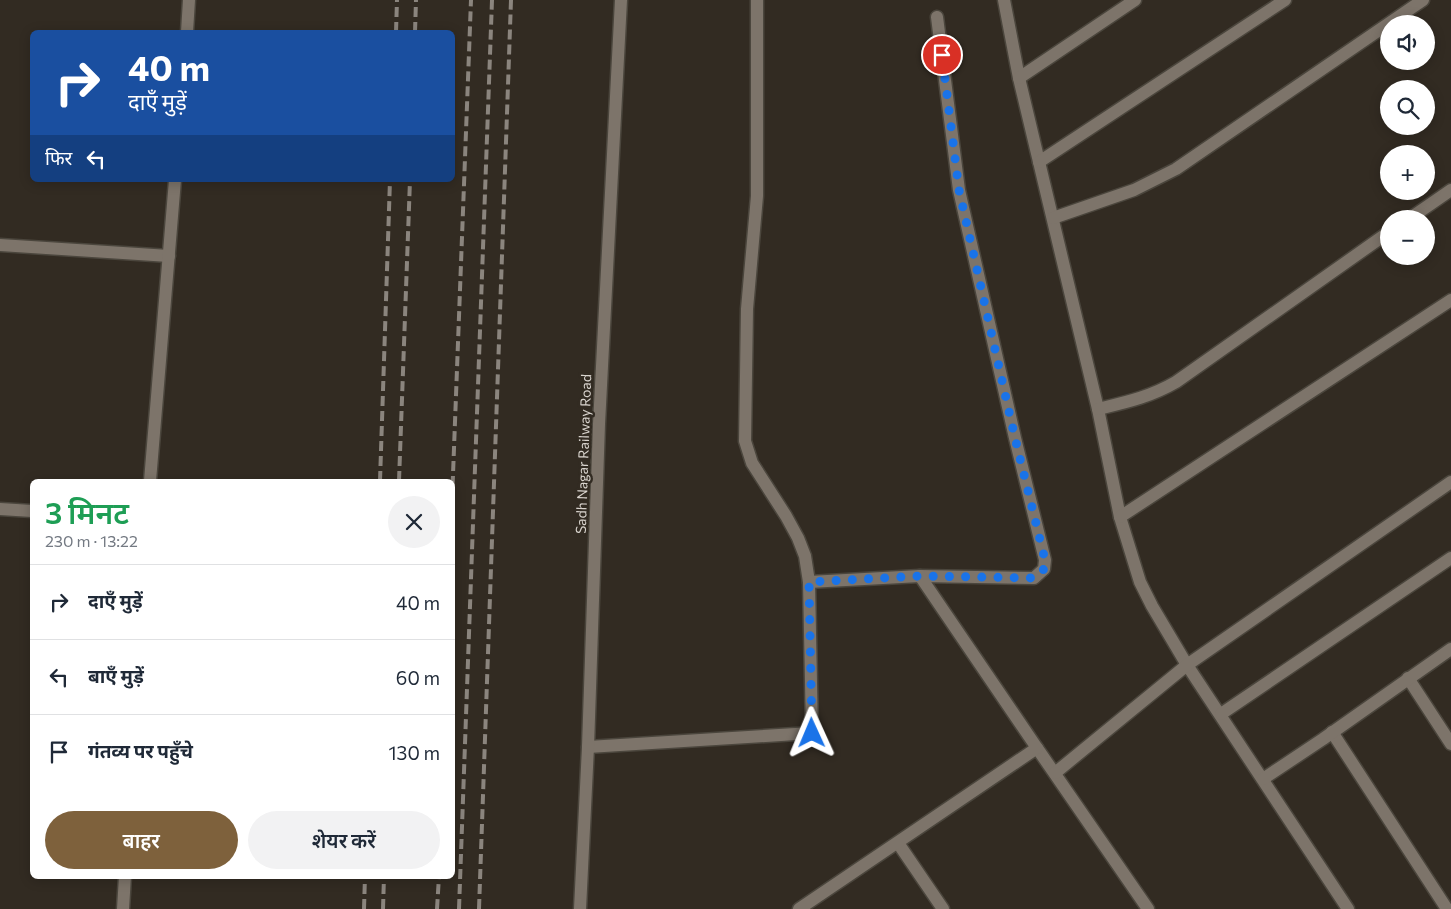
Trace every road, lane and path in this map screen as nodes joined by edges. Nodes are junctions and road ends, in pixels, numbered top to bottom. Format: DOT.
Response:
graph roads {
  1 [pos="189,0"];
  2 [pos="621,0"];
  3 [pos="757,0"];
  4 [pos="1004,0"];
  5 [pos="1135,0"];
  6 [pos="1285,0"];
  7 [pos="1423,0"];
  8 [pos="937,17"];
  9 [pos="187,30"];
  10 [pos="1019,78"];
  11 [pos="1039,162"];
  12 [pos="175,182"];
  13 [pos="1451,190"];
  14 [pos="1421,210"];
  15 [pos="1053,218"];
  16 [pos="1380,238"];
  17 [pos="0,245"];
  18 [pos="169,256"];
  19 [pos="1451,300"];
  20 [pos="1098,409"];
  21 [pos="150,479"];
  22 [pos="1451,482"];
  23 [pos="0,509"];
  24 [pos="30,511"];
  25 [pos="1120,517"];
  26 [pos="1451,558"];
  27 [pos="920,576"];
  28 [pos="809,582"];
  29 [pos="1451,649"];
  30 [pos="1187,665"];
  31 [pos="1408,678"];
  32 [pos="1221,714"];
  33 [pos="1332,732"];
  34 [pos="1451,744"];
  35 [pos="588,747"];
  36 [pos="1037,748"];
  37 [pos="1054,772"];
  38 [pos="1263,778"];
  39 [pos="898,843"];
  40 [pos="125,879"];
  41 [pos="123,909"];
  42 [pos="580,909"];
  43 [pos="799,909"];
  44 [pos="943,909"];
  45 [pos="1148,909"];
  46 [pos="1348,909"];
  47 [pos="1447,909"];
  1 -- 9 [label="street"];
  2 -- 35 [label="street, Sadh Nagar Railway Road"];
  3 -- 28 [label="street"];
  4 -- 10 [label="street"];
  5 -- 10 [label="street"];
  6 -- 11 [label="street"];
  7 -- 15 [label="street"];
  8 -- 27 [label="street"];
  10 -- 11 [label="street"];
  11 -- 15 [label="street"];
  12 -- 18 [label="street"];
  13 -- 14 [label="street"];
  15 -- 20 [label="street"];
  16 -- 20 [label="street"];
  17 -- 18 [label="street"];
  18 -- 21 [label="street"];
  19 -- 25 [label="street"];
  20 -- 25 [label="street"];
  22 -- 30 [label="street"];
  23 -- 24 [label="street"];
  25 -- 30 [label="street"];
  26 -- 32 [label="street"];
  27 -- 28 [label="street"];
  27 -- 36 [label="street"];
  28 -- 35 [label="street"];
  29 -- 31 [label="street"];
  30 -- 32 [label="street"];
  30 -- 37 [label="street"];
  31 -- 33 [label="street"];
  31 -- 34 [label="street"];
  32 -- 38 [label="street"];
  33 -- 38 [label="street"];
  33 -- 47 [label="street"];
  35 -- 42 [label="street, Sadh Nagar Railway Road"];
  36 -- 37 [label="street"];
  36 -- 39 [label="street"];
  37 -- 45 [label="street"];
  38 -- 46 [label="street"];
  39 -- 43 [label="street"];
  39 -- 44 [label="street"];
  40 -- 41 [label="street"];
}
